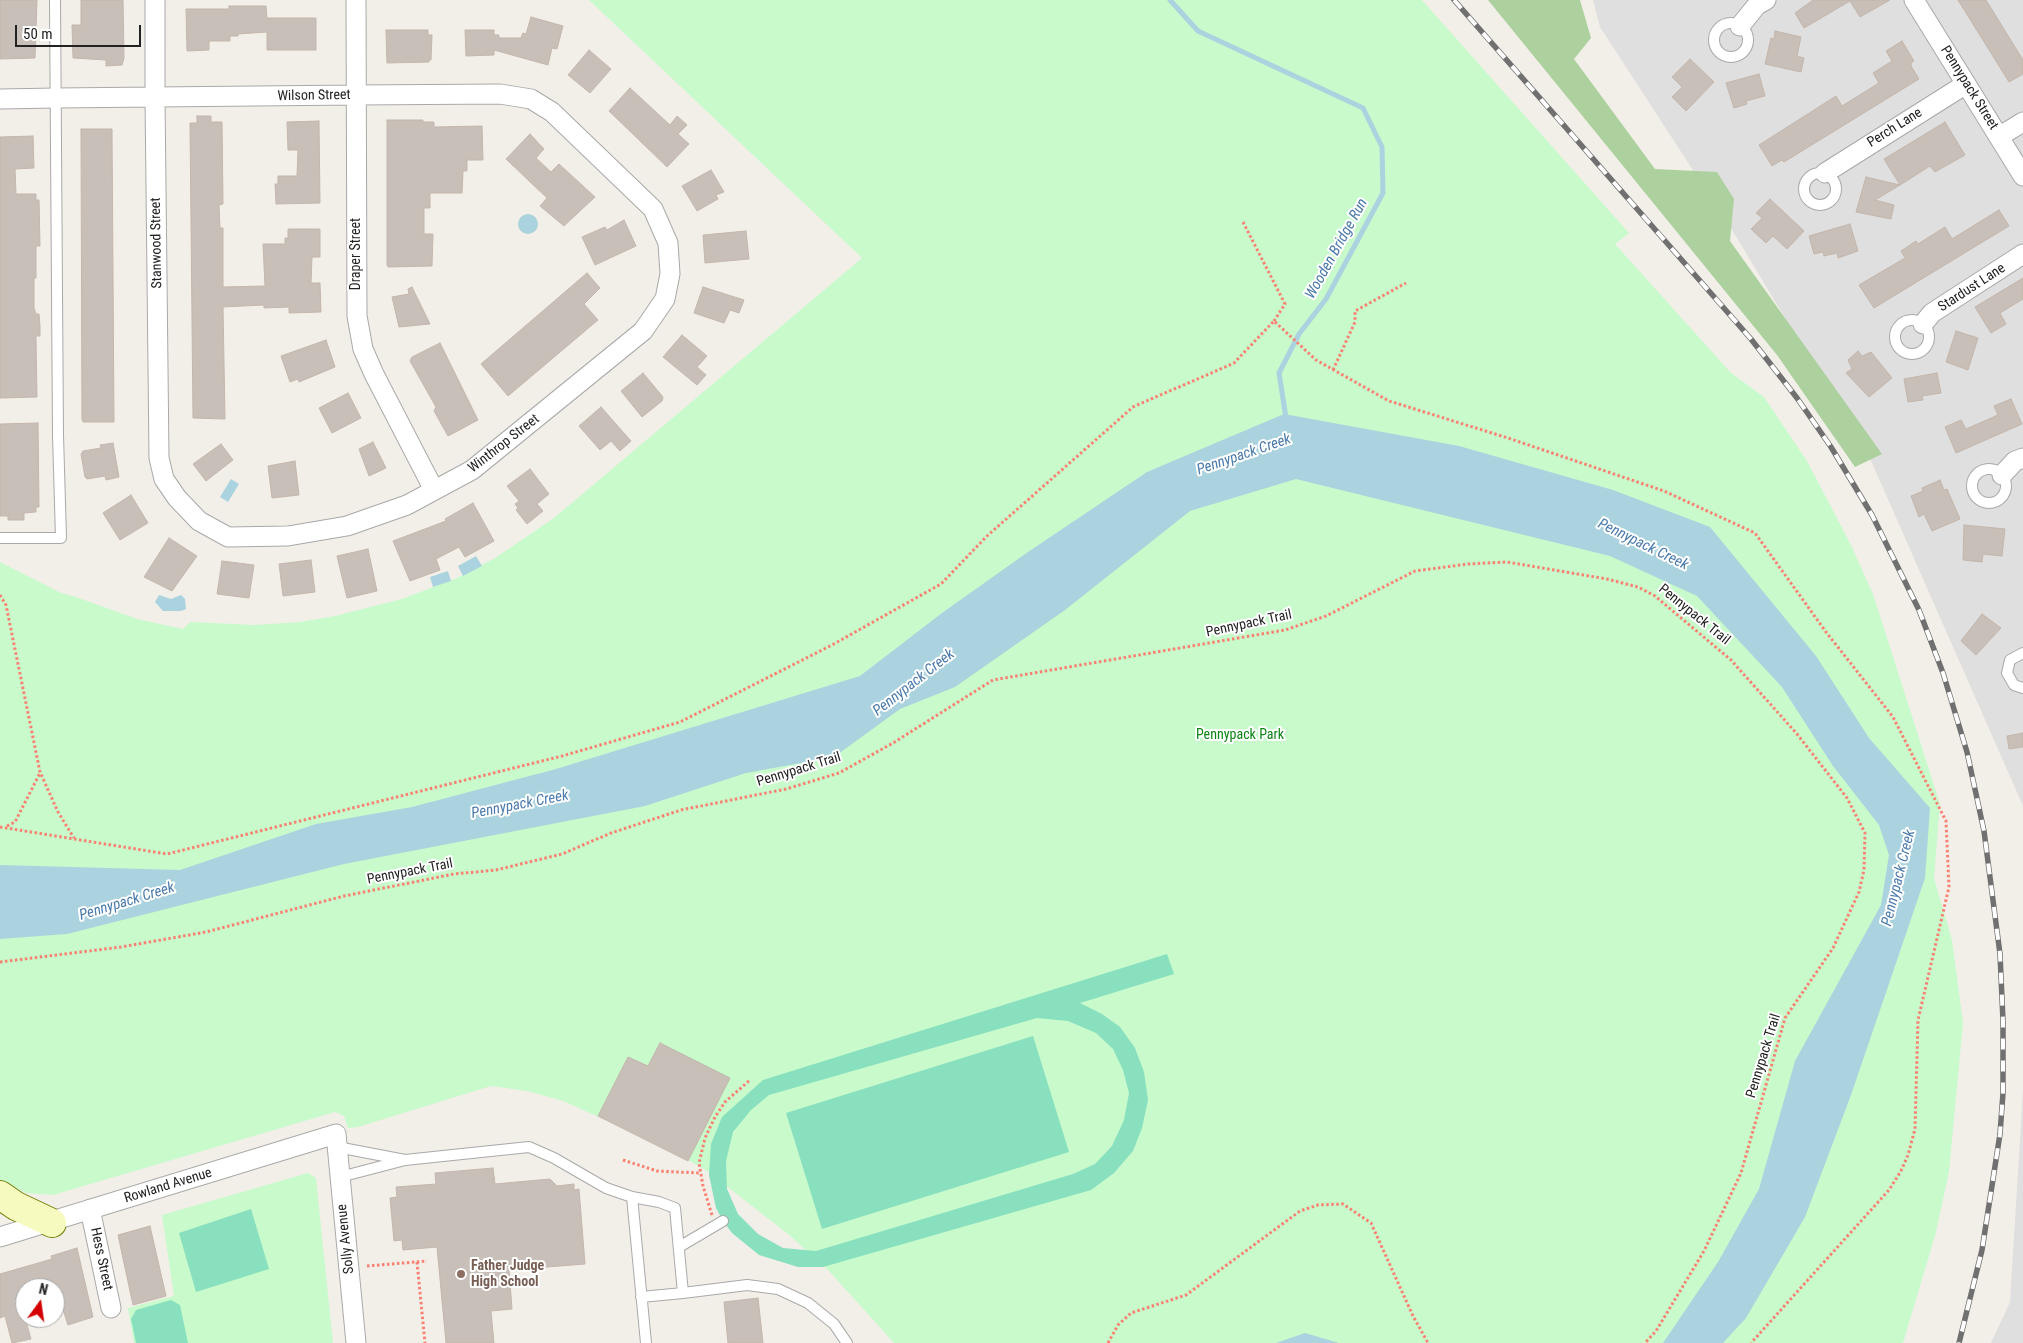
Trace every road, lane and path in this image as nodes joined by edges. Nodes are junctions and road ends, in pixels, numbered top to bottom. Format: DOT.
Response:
graph roads {
  1 [pos="55,0"];
  2 [pos="155,0"];
  3 [pos="356,0"];
  4 [pos="1766,0"];
  5 [pos="1914,0"];
  6 [pos="1740,26"];
  7 [pos="1966,84"];
  8 [pos="356,95"];
  9 [pos="155,97"];
  10 [pos="56,98"];
  11 [pos="0,99"];
  12 [pos="2023,122"];
  13 [pos="2000,136"];
  14 [pos="604,162"];
  15 [pos="1825,173"];
  16 [pos="2023,176"];
  17 [pos="1243,222"];
  18 [pos="2023,254"];
  19 [pos="1406,283"];
  20 [pos="1274,321"];
  21 [pos="1923,324"];
  22 [pos="1333,370"];
  23 [pos="2023,458"];
  24 [pos="2002,475"];
  25 [pos="168,485"];
  26 [pos="434,490"];
  27 [pos="0,538"];
  28 [pos="0,595"];
  29 [pos="2023,653"];
  30 [pos="2023,688"];
  31 [pos="40,772"];
  32 [pos="6,826"];
  33 [pos="0,827"];
  34 [pos="74,838"];
  35 [pos="0,962"];
  36 [pos="750,1080"];
  37 [pos="336,1141"];
  38 [pos="405,1160"];
  39 [pos="623,1160"];
  40 [pos="700,1173"];
  41 [pos="340,1177"];
  42 [pos="0,1195"];
  43 [pos="632,1197"];
  44 [pos="90,1209"];
  45 [pos="52,1222"];
  46 [pos="719,1223"];
  47 [pos="0,1237"];
  48 [pos="679,1247"];
  49 [pos="427,1261"];
  50 [pos="417,1262"];
  51 [pos="368,1266"];
  52 [pos="683,1293"];
  53 [pos="641,1298"];
  54 [pos="111,1308"];
  55 [pos="356,1343"];
  56 [pos="424,1343"];
  57 [pos="646,1343"];
  58 [pos="846,1343"];
  59 [pos="1108,1343"];
  60 [pos="1428,1343"];
  61 [pos="1645,1343"];
  62 [pos="1751,1343"];
  1 -- 10 [label="lane"];
  2 -- 9 [label="street, Stanwood Street"];
  3 -- 8 [label="street, Draper Street"];
  4 -- 6 [label="street"];
  5 -- 7 [label="street, Pennypack Street"];
  7 -- 13 [label="street, Pennypack Street"];
  7 -- 15 [label="street, Perch Lane"];
  8 -- 9 [label="street, Wilson Street"];
  8 -- 14 [label="street, Wilson Street"];
  8 -- 26 [label="street, Draper Street"];
  9 -- 10 [label="street, Wilson Street"];
  9 -- 25 [label="street, Stanwood Street"];
  10 -- 11 [label="street, Wilson Street"];
  10 -- 27 [label="lane"];
  12 -- 13 [label="street"];
  13 -- 16 [label="street, Pennypack Street"];
  14 -- 26 [label="street, Winthrop Street"];
  17 -- 20 [label="path"];
  18 -- 21 [label="street, Stardust Lane"];
  19 -- 22 [label="path"];
  20 -- 22 [label="path"];
  20 -- 34 [label="path"];
  22 -- 62 [label="path"];
  23 -- 24 [label="street"];
  25 -- 26 [label="street, Winthrop Street"];
  28 -- 31 [label="path"];
  29 -- 30 [label="lane"];
  31 -- 32 [label="path"];
  31 -- 34 [label="path"];
  32 -- 33 [label="path"];
  32 -- 34 [label="path"];
  35 -- 61 [label="path, Pennypack Trail"];
  36 -- 40 [label="path"];
  37 -- 38 [label="lane"];
  37 -- 41 [label="street, Solly Avenue"];
  37 -- 44 [label="street, Rowland Avenue"];
  38 -- 41 [label="lane"];
  38 -- 43 [label="lane"];
  39 -- 40 [label="path"];
  40 -- 46 [label="path"];
  41 -- 55 [label="street, Solly Avenue"];
  42 -- 45 [label="street"];
  43 -- 48 [label="lane"];
  43 -- 53 [label="lane"];
  44 -- 45 [label="street, Rowland Avenue"];
  44 -- 54 [label="street, Hess Street"];
  45 -- 47 [label="street, Rowland Avenue"];
  46 -- 48 [label="lane"];
  48 -- 52 [label="lane"];
  49 -- 50 [label="path"];
  50 -- 51 [label="path"];
  50 -- 56 [label="path"];
  52 -- 53 [label="lane"];
  52 -- 58 [label="lane"];
  53 -- 57 [label="lane"];
  59 -- 60 [label="path"];
}
